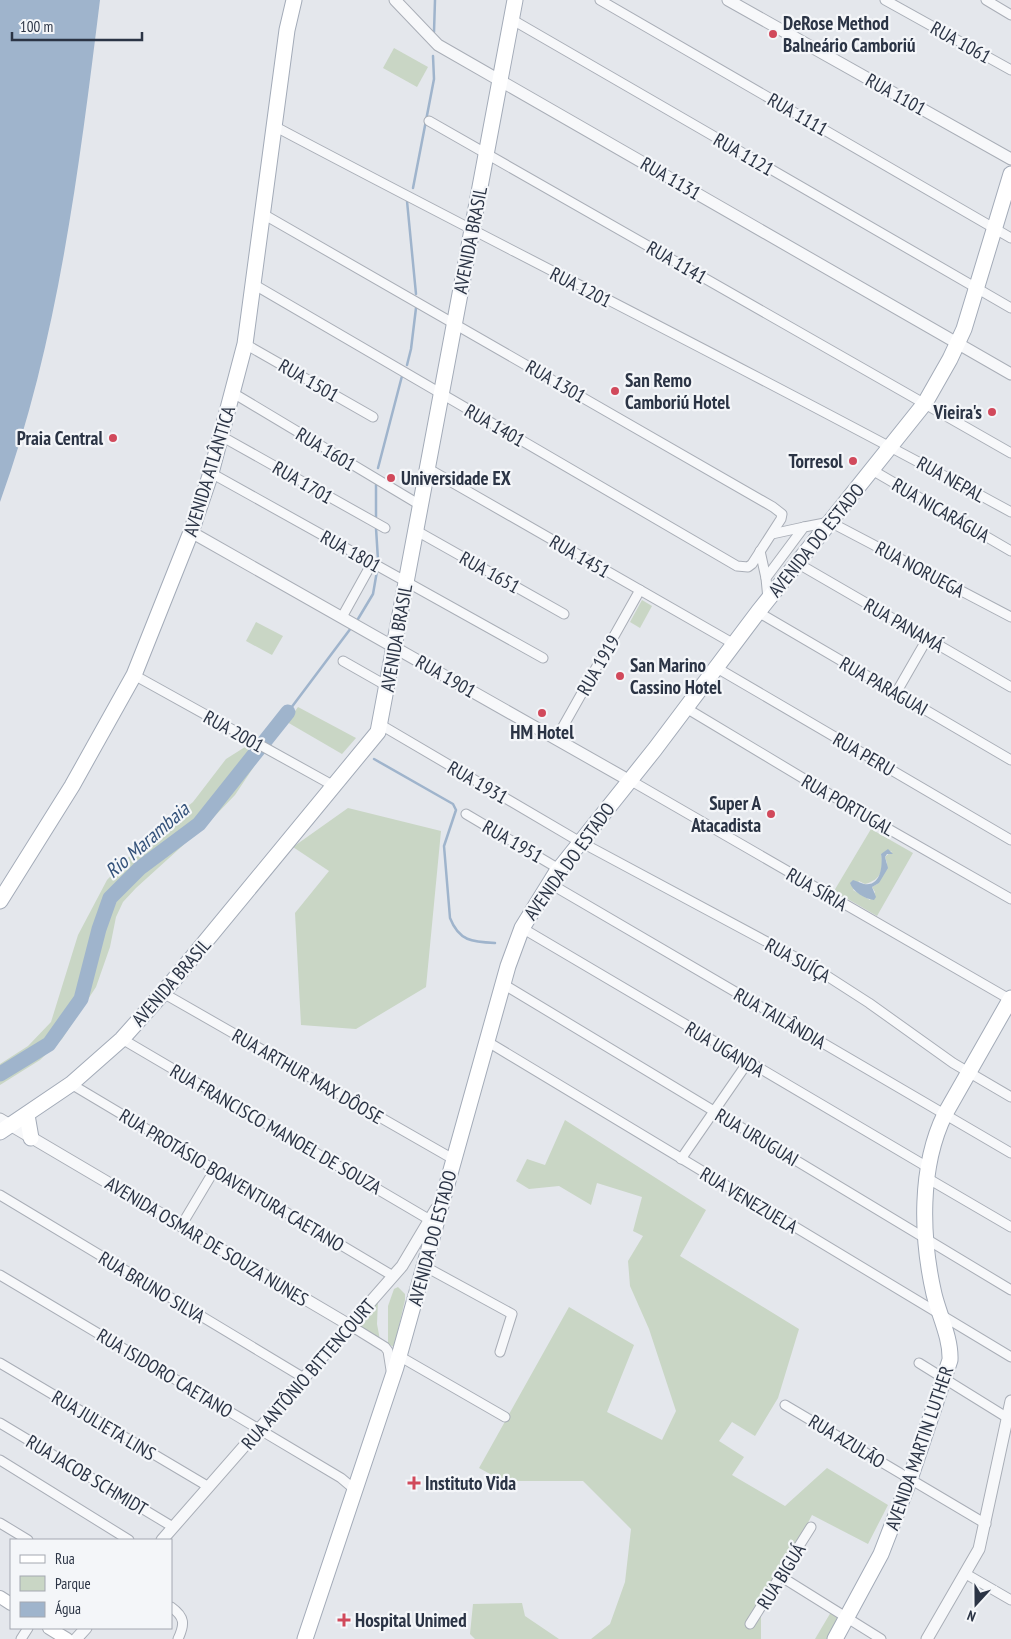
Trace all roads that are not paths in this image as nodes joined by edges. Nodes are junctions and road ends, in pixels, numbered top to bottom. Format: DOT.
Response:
graph roads {
  1 [pos="294,0"];
  2 [pos="395,0"];
  3 [pos="515,0"];
  4 [pos="600,0"];
  5 [pos="728,0"];
  6 [pos="885,0"];
  7 [pos="986,0"];
  8 [pos="1011,15"];
  9 [pos="512,18"];
  10 [pos="1011,70"];
  11 [pos="500,80"];
  12 [pos="429,120"];
  13 [pos="274,126"];
  14 [pos="486,152"];
  15 [pos="1011,159"];
  16 [pos="1011,174"];
  17 [pos="263,214"];
  18 [pos="995,229"];
  19 [pos="472,231"];
  20 [pos="1011,238"];
  21 [pos="253,284"];
  22 [pos="978,289"];
  23 [pos="1011,308"];
  24 [pos="454,322"];
  25 [pos="958,343"];
  26 [pos="245,344"];
  27 [pos="1011,374"];
  28 [pos="233,393"];
  29 [pos="441,393"];
  30 [pos="925,404"];
  31 [pos="373,417"];
  32 [pos="221,436"];
  33 [pos="890,446"];
  34 [pos="1011,453"];
  35 [pos="427,468"];
  36 [pos="872,470"];
  37 [pos="211,473"];
  38 [pos="420,504"];
  39 [pos="1011,512"];
  40 [pos="830,522"];
  41 [pos="804,527"];
  42 [pos="385,528"];
  43 [pos="415,530"];
  44 [pos="191,532"];
  45 [pos="772,534"];
  46 [pos="760,551"];
  47 [pos="1011,551"];
  48 [pos="372,563"];
  49 [pos="797,563"];
  50 [pos="737,566"];
  51 [pos="766,578"];
  52 [pos="406,582"];
  53 [pos="640,590"];
  54 [pos="768,600"];
  55 [pos="758,612"];
  56 [pos="564,614"];
  57 [pos="342,617"];
  58 [pos="1011,617"];
  59 [pos="927,639"];
  60 [pos="734,644"];
  61 [pos="393,646"];
  62 [pos="543,658"];
  63 [pos="343,661"];
  64 [pos="717,668"];
  65 [pos="134,675"];
  66 [pos="387,686"];
  67 [pos="1011,687"];
  68 [pos="896,693"];
  69 [pos="686,708"];
  70 [pos="381,725"];
  71 [pos="556,739"];
  72 [pos="1011,760"];
  73 [pos="626,778"];
  74 [pos="334,786"];
  75 [pos="466,814"];
  76 [pos="578,840"];
  77 [pos="1011,840"];
  78 [pos="559,869"];
  79 [pos="549,882"];
  80 [pos="1011,899"];
  81 [pos="0,901"];
  82 [pos="522,928"];
  83 [pos="503,984"];
  84 [pos="163,993"];
  85 [pos="1011,999"];
  86 [pos="122,1039"];
  87 [pos="488,1042"];
  88 [pos="748,1062"];
  89 [pos="968,1072"];
  90 [pos="71,1084"];
  91 [pos="1011,1097"];
  92 [pos="714,1111"];
  93 [pos="945,1114"];
  94 [pos="27,1115"];
  95 [pos="4,1126"];
  96 [pos="32,1138"];
  97 [pos="1011,1153"];
  98 [pos="453,1159"];
  99 [pos="681,1160"];
  100 [pos="215,1170"];
  101 [pos="928,1173"];
  102 [pos="0,1195"];
  103 [pos="442,1199"];
  104 [pos="430,1220"];
  105 [pos="181,1226"];
  106 [pos="1011,1226"];
  107 [pos="926,1239"];
  108 [pos="424,1266"];
  109 [pos="0,1275"];
  110 [pos="393,1276"];
  111 [pos="1011,1290"];
  112 [pos="939,1314"];
  113 [pos="351,1326"];
  114 [pos="500,1352"];
  115 [pos="399,1356"];
  116 [pos="1011,1357"];
  117 [pos="0,1362"];
  118 [pos="919,1363"];
  119 [pos="304,1378"];
  120 [pos="392,1378"];
  121 [pos="944,1379"];
  122 [pos="1011,1401"];
  123 [pos="785,1405"];
  124 [pos="505,1417"];
  125 [pos="1009,1419"];
  126 [pos="0,1424"];
  127 [pos="260,1429"];
  128 [pos="0,1460"];
  129 [pos="910,1479"];
  130 [pos="209,1487"];
  131 [pos="354,1489"];
  132 [pos="0,1523"];
  133 [pos="986,1524"];
  134 [pos="173,1528"];
  135 [pos="811,1528"];
  136 [pos="26,1539"];
  137 [pos="127,1539"];
  138 [pos="163,1539"];
  139 [pos="966,1574"];
  140 [pos="780,1576"];
  141 [pos="1011,1600"];
  142 [pos="172,1608"];
  143 [pos="847,1618"];
  144 [pos="750,1624"];
  145 [pos="51,1629"];
  146 [pos="85,1629"];
  147 [pos="67,1639"];
  148 [pos="76,1639"];
  149 [pos="178,1639"];
  150 [pos="305,1639"];
  151 [pos="835,1639"];
  152 [pos="881,1639"];
  153 [pos="928,1639"];
  1 -- 13 [label="main road, AVENIDA ATLÂNTICA"];
  2 -- 11 [label="street, RUA 1131"];
  3 -- 9 [label="main road, AVENIDA BRASIL"];
  4 -- 18 [label="street, RUA 1111"];
  5 -- 15 [label="street, RUA 1101"];
  6 -- 10 [label="street, RUA 1061"];
  7 -- 8 [label="street"];
  9 -- 11 [label="main road, AVENIDA BRASIL"];
  9 -- 22 [label="street, RUA 1121"];
  11 -- 14 [label="main road, AVENIDA BRASIL"];
  11 -- 25 [label="street, RUA 1131"];
  12 -- 14 [label="street, RUA 1141"];
  13 -- 17 [label="main road, AVENIDA ATLÂNTICA"];
  13 -- 19 [label="street, RUA 1201"];
  14 -- 19 [label="main road, AVENIDA BRASIL"];
  14 -- 30 [label="street, RUA 1141"];
  16 -- 18 [label="main road, AVENIDA DO ESTADO"];
  17 -- 21 [label="main road, AVENIDA ATLÂNTICA"];
  17 -- 24 [label="street, RUA 1301"];
  18 -- 20 [label="street, RUA 1111"];
  18 -- 22 [label="main road, AVENIDA DO ESTADO"];
  19 -- 24 [label="main road, AVENIDA BRASIL"];
  19 -- 33 [label="street, RUA 1201"];
  21 -- 26 [label="main road, AVENIDA ATLÂNTICA"];
  21 -- 29 [label="street, RUA 1401"];
  22 -- 23 [label="street, RUA 1121"];
  22 -- 25 [label="main road, AVENIDA DO ESTADO"];
  24 -- 29 [label="main road, AVENIDA BRASIL"];
  24 -- 45 [label="street, RUA 1301"];
  25 -- 27 [label="street, RUA 1131"];
  25 -- 30 [label="main road, AVENIDA DO ESTADO"];
  26 -- 28 [label="main road, AVENIDA ATLÂNTICA"];
  26 -- 31 [label="street, RUA 1501"];
  28 -- 32 [label="main road, AVENIDA ATLÂNTICA"];
  28 -- 38 [label="street, RUA 1601"];
  29 -- 35 [label="main road, AVENIDA BRASIL"];
  29 -- 50 [label="street, RUA 1401"];
  30 -- 33 [label="main road, AVENIDA DO ESTADO"];
  30 -- 34 [label="street, RUA 1141"];
  32 -- 37 [label="main road, AVENIDA ATLÂNTICA"];
  32 -- 42 [label="street, RUA 1701"];
  33 -- 36 [label="main road, AVENIDA DO ESTADO"];
  33 -- 39 [label="street, RUA NEPAL"];
  35 -- 38 [label="main road, AVENIDA BRASIL"];
  35 -- 53 [label="street, RUA 1451"];
  36 -- 40 [label="main road, AVENIDA DO ESTADO"];
  36 -- 47 [label="street, RUA NICARÁGUA"];
  37 -- 44 [label="main road, AVENIDA ATLÂNTICA"];
  37 -- 48 [label="street, RUA 1801"];
  38 -- 43 [label="main road, AVENIDA BRASIL"];
  40 -- 41 [label="street"];
  40 -- 49 [label="main road, AVENIDA DO ESTADO"];
  40 -- 58 [label="street, RUA NORUEGA"];
  41 -- 45 [label="street"];
  41 -- 51 [label="street"];
  43 -- 52 [label="main road, AVENIDA BRASIL"];
  43 -- 56 [label="street, RUA 1651"];
  44 -- 57 [label="street, RUA 1901"];
  44 -- 65 [label="main road, AVENIDA ATLÂNTICA"];
  45 -- 46 [label="street, RUA 1301"];
  46 -- 50 [label="street, RUA 1301"];
  46 -- 51 [label="street"];
  48 -- 52 [label="street, RUA 1801"];
  48 -- 57 [label="street"];
  49 -- 54 [label="main road, AVENIDA DO ESTADO"];
  49 -- 59 [label="street, RUA PANAMÁ"];
  51 -- 54 [label="street"];
  52 -- 61 [label="main road, AVENIDA BRASIL"];
  52 -- 62 [label="street, RUA 1801"];
  53 -- 60 [label="street, RUA 1451"];
  53 -- 71 [label="street, RUA 1919"];
  54 -- 55 [label="main road, AVENIDA DO ESTADO"];
  55 -- 60 [label="main road, AVENIDA DO ESTADO"];
  55 -- 68 [label="street, RUA PARAGUAI"];
  57 -- 61 [label="street, RUA 1901"];
  59 -- 67 [label="street, RUA PANAMÁ"];
  59 -- 68 [label="street"];
  60 -- 64 [label="main road, AVENIDA DO ESTADO"];
  61 -- 66 [label="main road, AVENIDA BRASIL"];
  61 -- 71 [label="street, RUA 1901"];
  63 -- 66 [label="street"];
  64 -- 69 [label="main road, AVENIDA DO ESTADO"];
  64 -- 77 [label="street, RUA PERU"];
  65 -- 74 [label="street, RUA 2001"];
  65 -- 81 [label="main road, AVENIDA ATLÂNTICA"];
  66 -- 70 [label="main road, AVENIDA BRASIL"];
  68 -- 72 [label="street, RUA PARAGUAI"];
  69 -- 73 [label="main road, AVENIDA DO ESTADO"];
  69 -- 80 [label="street, RUA PORTUGAL"];
  70 -- 74 [label="main road, AVENIDA BRASIL"];
  70 -- 76 [label="street, RUA 1931"];
  71 -- 73 [label="street, RUA 1901"];
  73 -- 76 [label="main road, AVENIDA DO ESTADO"];
  73 -- 85 [label="street, RUA SÍRIA"];
  74 -- 84 [label="main road, AVENIDA BRASIL"];
  75 -- 78 [label="street, RUA 1951"];
  76 -- 78 [label="main road, AVENIDA DO ESTADO"];
  76 -- 89 [label="street, RUA SUÍÇA"];
  78 -- 79 [label="main road, AVENIDA DO ESTADO"];
  79 -- 82 [label="main road, AVENIDA DO ESTADO"];
  79 -- 93 [label="street, RUA TAILÂNDIA"];
  82 -- 83 [label="main road, AVENIDA DO ESTADO"];
  82 -- 88 [label="street, RUA UGANDA"];
  83 -- 87 [label="main road, AVENIDA DO ESTADO"];
  83 -- 92 [label="street, RUA URUGUAI"];
  84 -- 86 [label="main road, AVENIDA BRASIL"];
  84 -- 98 [label="street, RUA ARTHUR MAX DÔOSE"];
  85 -- 89 [label="main road, AVENIDA MARTIN LUTHER"];
  86 -- 90 [label="main road, AVENIDA BRASIL"];
  86 -- 104 [label="street, RUA FRANCISCO MANOEL DE SOUZA"];
  87 -- 98 [label="main road, AVENIDA DO ESTADO"];
  87 -- 99 [label="street, RUA VENEZUELA"];
  88 -- 92 [label="street"];
  88 -- 101 [label="street, RUA UGANDA"];
  89 -- 91 [label="street, RUA SUÍÇA"];
  89 -- 93 [label="main road, AVENIDA MARTIN LUTHER"];
  90 -- 94 [label="main road, AVENIDA BRASIL"];
  90 -- 100 [label="street, RUA PROTÁSIO BOAVENTURA CAETANO"];
  92 -- 99 [label="street"];
  92 -- 107 [label="street, RUA URUGUAI"];
  93 -- 97 [label="street, RUA TAILÂNDIA"];
  93 -- 101 [label="main road, AVENIDA MARTIN LUTHER"];
  94 -- 95 [label="main road, AVENIDA BRASIL"];
  94 -- 96 [label="main road"];
  95 -- 96 [label="street, AVENIDA OSMAR DE SOUZA NUNES"];
  96 -- 105 [label="street, AVENIDA OSMAR DE SOUZA NUNES"];
  98 -- 103 [label="main road, AVENIDA DO ESTADO"];
  99 -- 112 [label="street, RUA VENEZUELA"];
  100 -- 105 [label="street"];
  100 -- 110 [label="street, RUA PROTÁSIO BOAVENTURA CAETANO"];
  101 -- 106 [label="street, RUA UGANDA"];
  101 -- 107 [label="main road, AVENIDA MARTIN LUTHER"];
  102 -- 119 [label="street, RUA BRUNO SILVA"];
  103 -- 104 [label="street, RUA ANTÔNIO BITTENCOURT"];
  103 -- 108 [label="main road, AVENIDA DO ESTADO"];
  104 -- 110 [label="street, RUA ANTÔNIO BITTENCOURT"];
  105 -- 113 [label="street, AVENIDA OSMAR DE SOUZA NUNES"];
  107 -- 111 [label="street, RUA URUGUAI"];
  107 -- 112 [label="main road, AVENIDA MARTIN LUTHER"];
  108 -- 114 [label="street"];
  108 -- 115 [label="main road, AVENIDA DO ESTADO"];
  109 -- 127 [label="street, RUA ISIDORO CAETANO"];
  110 -- 113 [label="street, RUA ANTÔNIO BITTENCOURT"];
  112 -- 116 [label="street, RUA VENEZUELA"];
  112 -- 121 [label="main road, AVENIDA MARTIN LUTHER"];
  113 -- 119 [label="street, RUA ANTÔNIO BITTENCOURT"];
  113 -- 120 [label="street, AVENIDA OSMAR DE SOUZA NUNES"];
  115 -- 120 [label="main road, AVENIDA DO ESTADO"];
  115 -- 124 [label="street"];
  117 -- 130 [label="street, RUA JULIETA LINS"];
  118 -- 121 [label="street"];
  119 -- 127 [label="street, RUA ANTÔNIO BITTENCOURT"];
  120 -- 131 [label="main road, AVENIDA DO ESTADO"];
  121 -- 125 [label="street"];
  121 -- 129 [label="main road, AVENIDA MARTIN LUTHER"];
  122 -- 125 [label="street"];
  123 -- 129 [label="street, RUA AZULÃO"];
  125 -- 133 [label="street"];
  126 -- 134 [label="street, RUA JACOB SCHMIDT"];
  127 -- 130 [label="street, RUA ANTÔNIO BITTENCOURT"];
  127 -- 131 [label="street, RUA ISIDORO CAETANO"];
  128 -- 137 [label="street"];
  129 -- 133 [label="street, RUA AZULÃO"];
  129 -- 143 [label="main road, AVENIDA MARTIN LUTHER"];
  130 -- 134 [label="street, RUA ANTÔNIO BITTENCOURT"];
  131 -- 150 [label="main road, AVENIDA DO ESTADO"];
  132 -- 136 [label="street"];
  133 -- 139 [label="street"];
  134 -- 138 [label="street, RUA ANTÔNIO BITTENCOURT"];
  135 -- 140 [label="street, RUA BIGUÁ"];
  139 -- 141 [label="street"];
  139 -- 153 [label="street"];
  140 -- 143 [label="street"];
  140 -- 144 [label="street, RUA BIGUÁ"];
  142 -- 149 [label="street"];
  143 -- 151 [label="main road, AVENIDA MARTIN LUTHER"];
  143 -- 152 [label="street"];
  145 -- 147 [label="main road"];
  146 -- 148 [label="street"];
}
